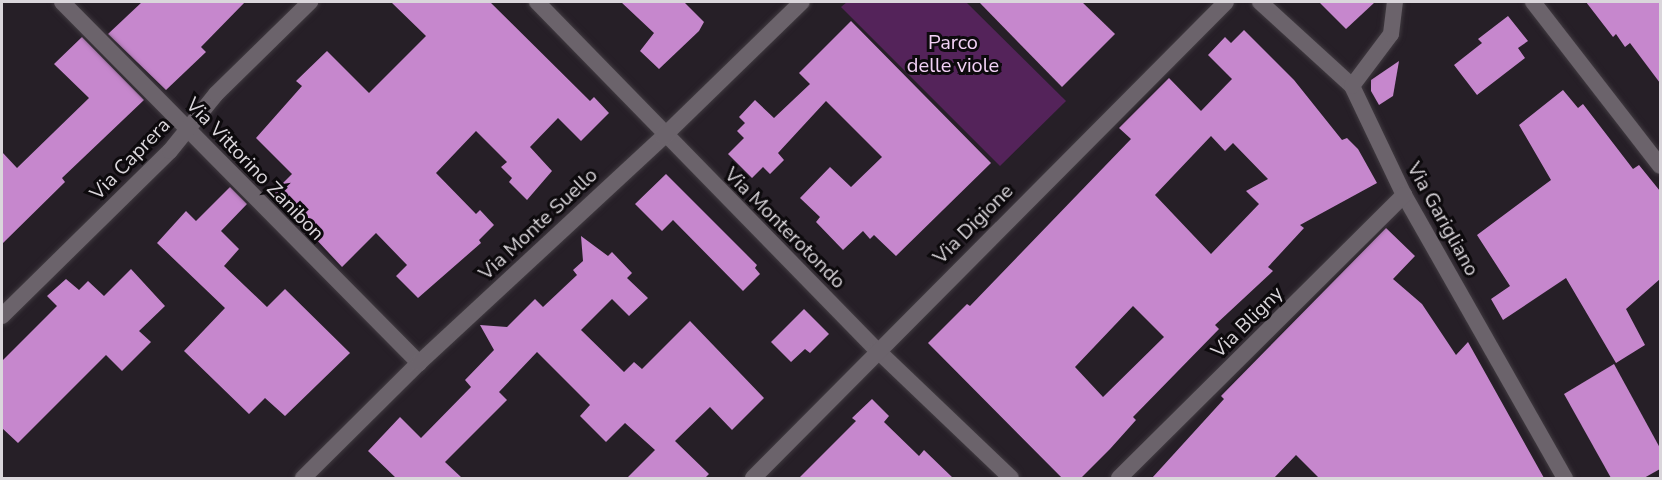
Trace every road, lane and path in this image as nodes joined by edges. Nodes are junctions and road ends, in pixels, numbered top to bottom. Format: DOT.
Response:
graph roads {
  1 [pos="62,2"];
  2 [pos="310,2"];
  3 [pos="537,2"];
  4 [pos="802,2"];
  5 [pos="1226,2"];
  6 [pos="1260,2"];
  7 [pos="1395,2"];
  8 [pos="1533,2"];
  9 [pos="1352,86"];
  10 [pos="188,129"];
  11 [pos="664,136"];
  12 [pos="1660,166"];
  13 [pos="1404,195"];
  14 [pos="2,316"];
  15 [pos="877,351"];
  16 [pos="419,363"];
  17 [pos="303,478"];
  18 [pos="753,478"];
  19 [pos="1011,478"];
  20 [pos="1119,478"];
  21 [pos="1565,478"];
  1 -- 10 [label="street, Via Vittorino Zanibon"];
  2 -- 10 [label="street, Via Caprera"];
  3 -- 11 [label="street, Via Monterotondo"];
  4 -- 11 [label="street, Via Monte Suello"];
  5 -- 15 [label="street, Via Digione"];
  6 -- 9 [label="street, Via Garigliano"];
  7 -- 9 [label="street"];
  8 -- 12 [label="street"];
  9 -- 13 [label="street, Via Garigliano"];
  10 -- 14 [label="street, Via Caprera"];
  10 -- 16 [label="street, Via Vittorino Zanibon"];
  11 -- 15 [label="street, Via Monterotondo"];
  11 -- 16 [label="street, Via Monte Suello"];
  13 -- 20 [label="street, Via Bligny"];
  13 -- 21 [label="street, Via Garigliano"];
  15 -- 18 [label="street, Via Digione"];
  15 -- 19 [label="street, Via Monterotondo"];
  16 -- 17 [label="street, Via Monte Suello"];
}
